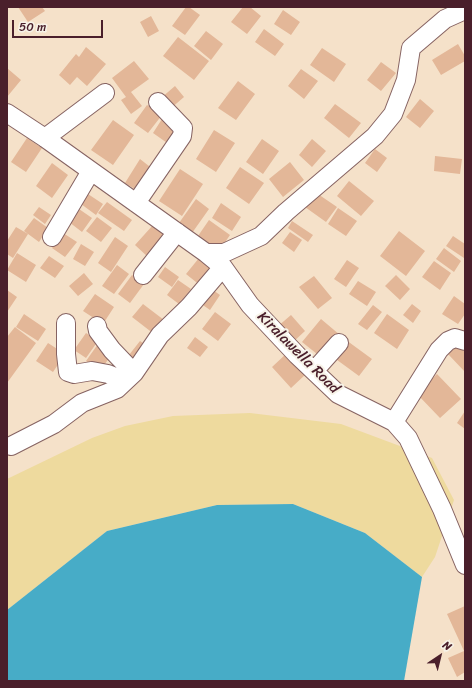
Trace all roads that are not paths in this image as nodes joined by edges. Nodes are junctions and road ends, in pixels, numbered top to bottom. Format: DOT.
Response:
graph roads {
  1 [pos="465,10"];
  2 [pos="105,93"];
  3 [pos="158,102"];
  4 [pos="7,113"];
  5 [pos="45,138"];
  6 [pos="92,171"];
  7 [pos="136,203"];
  8 [pos="176,232"];
  9 [pos="52,237"];
  10 [pos="206,253"];
  11 [pos="223,267"];
  12 [pos="143,275"];
  13 [pos="66,323"];
  14 [pos="96,326"];
  15 [pos="464,339"];
  16 [pos="339,343"];
  17 [pos="314,371"];
  18 [pos="130,377"];
  19 [pos="394,422"];
  20 [pos="10,446"];
  21 [pos="465,565"];
  1 -- 10 [label="street"];
  2 -- 5 [label="street"];
  3 -- 7 [label="street"];
  4 -- 5 [label="street, Kiralawella Road"];
  5 -- 6 [label="street, Kiralawella Road"];
  6 -- 7 [label="street, Kiralawella Road"];
  6 -- 9 [label="street"];
  7 -- 8 [label="street, Kiralawella Road"];
  8 -- 10 [label="street, Kiralawella Road"];
  8 -- 12 [label="street"];
  10 -- 11 [label="street, Kiralawella Road"];
  11 -- 17 [label="street, Kiralawella Road"];
  11 -- 18 [label="street"];
  13 -- 18 [label="street"];
  14 -- 18 [label="street"];
  15 -- 19 [label="street"];
  16 -- 17 [label="street"];
  17 -- 19 [label="street, Kiralawella Road"];
  18 -- 20 [label="street"];
  19 -- 21 [label="street, Kiralawella Road"];
}
